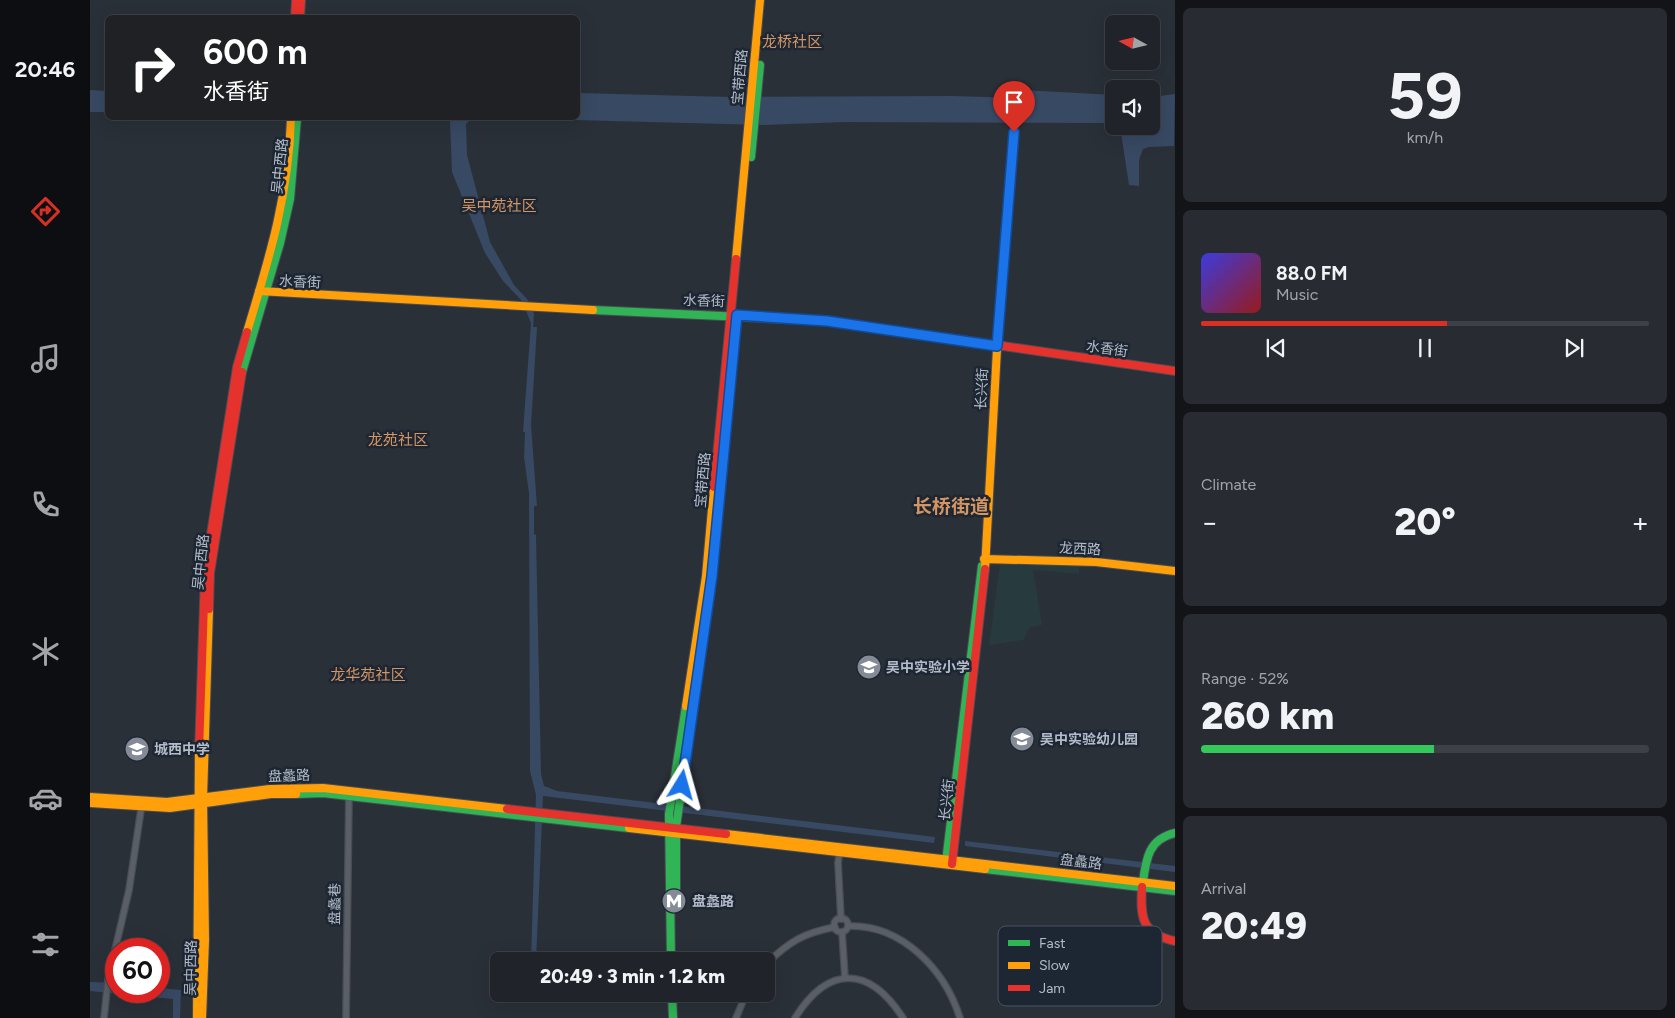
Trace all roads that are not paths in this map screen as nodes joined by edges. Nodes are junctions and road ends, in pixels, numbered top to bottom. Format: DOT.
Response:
graph roads {
  1 [pos="296,0"];
  2 [pos="301,0"];
  3 [pos="760,0"];
  4 [pos="766,0"];
  5 [pos="295,15"];
  6 [pos="300,15"];
  7 [pos="754,94"];
  8 [pos="294,120"];
  9 [pos="1014,132"];
  10 [pos="262,292"];
  11 [pos="734,315"];
  12 [pos="997,346"];
  13 [pos="1175,370"];
  14 [pos="984,559"];
  15 [pos="1175,571"];
  16 [pos="349,793"];
  17 [pos="90,797"];
  18 [pos="201,801"];
  19 [pos="90,803"];
  20 [pos="142,804"];
  21 [pos="672,830"];
  22 [pos="1175,833"];
  23 [pos="840,849"];
  24 [pos="949,862"];
  25 [pos="1143,884"];
  26 [pos="1175,886"];
  27 [pos="1175,891"];
  28 [pos="841,919"];
  29 [pos="848,926"];
  30 [pos="1146,926"];
  31 [pos="835,927"];
  32 [pos="842,932"];
  33 [pos="1162,938"];
  34 [pos="1175,941"];
  35 [pos="671,952"];
  36 [pos="677,952"];
  37 [pos="775,955"];
  38 [pos="845,978"];
  39 [pos="672,1002"];
  40 [pos="678,1002"];
  41 [pos="743,1002"];
  42 [pos="104,1018"];
  43 [pos="197,1018"];
  44 [pos="202,1018"];
  45 [pos="346,1018"];
  46 [pos="673,1018"];
  47 [pos="678,1018"];
  48 [pos="736,1018"];
  49 [pos="795,1018"];
  50 [pos="903,1018"];
  51 [pos="960,1018"];
  1 -- 5 [label="main road"];
  2 -- 6 [label="main road"];
  3 -- 7 [label="main road, 宝带西路"];
  4 -- 7 [label="main road, 宝带西路"];
  7 -- 11 [label="main road, 宝带西路"];
  8 -- 10 [label="main road, 吴中西路"];
  9 -- 12 [label="main road, 长兴街"];
  10 -- 11 [label="main road, 水香街"];
  10 -- 18 [label="main road, 吴中西路"];
  11 -- 12 [label="main road, 水香街"];
  11 -- 21 [label="main road, 宝带西路"];
  12 -- 13 [label="main road, 水香街"];
  12 -- 14 [label="main road, 长兴街"];
  14 -- 15 [label="main road, 龙西路"];
  14 -- 24 [label="main road, 长兴街"];
  16 -- 18 [label="main road, 盘蠡路"];
  16 -- 21 [label="main road, 盘蠡路"];
  16 -- 45 [label="street, 盘蠡巷"];
  17 -- 20 [label="main road, 盘蠡路"];
  18 -- 20 [label="main road, 盘蠡路"];
  18 -- 43 [label="main road, 吴中西路"];
  18 -- 44 [label="main road, 吴中西路"];
  19 -- 20 [label="main road, 盘蠡路"];
  20 -- 42 [label="street"];
  21 -- 23 [label="main road, 盘蠡路"];
  21 -- 35 [label="main road, 宝带西路"];
  21 -- 36 [label="main road, 宝带西路"];
  22 -- 25 [label="main road"];
  23 -- 24 [label="main road, 盘蠡路"];
  23 -- 28 [label="street"];
  24 -- 25 [label="main road, 盘蠡路"];
  25 -- 26 [label="main road, 盘蠡路"];
  25 -- 27 [label="main road, 盘蠡路"];
  25 -- 30 [label="main road"];
  28 -- 29 [label="street"];
  28 -- 31 [label="street"];
  29 -- 32 [label="street"];
  29 -- 51 [label="street"];
  31 -- 32 [label="street"];
  31 -- 37 [label="street"];
  32 -- 38 [label="street"];
  33 -- 34 [label="main road"];
  38 -- 49 [label="street"];
  38 -- 50 [label="street"];
  39 -- 46 [label="main road"];
  40 -- 47 [label="main road"];
  41 -- 48 [label="street"];
}
